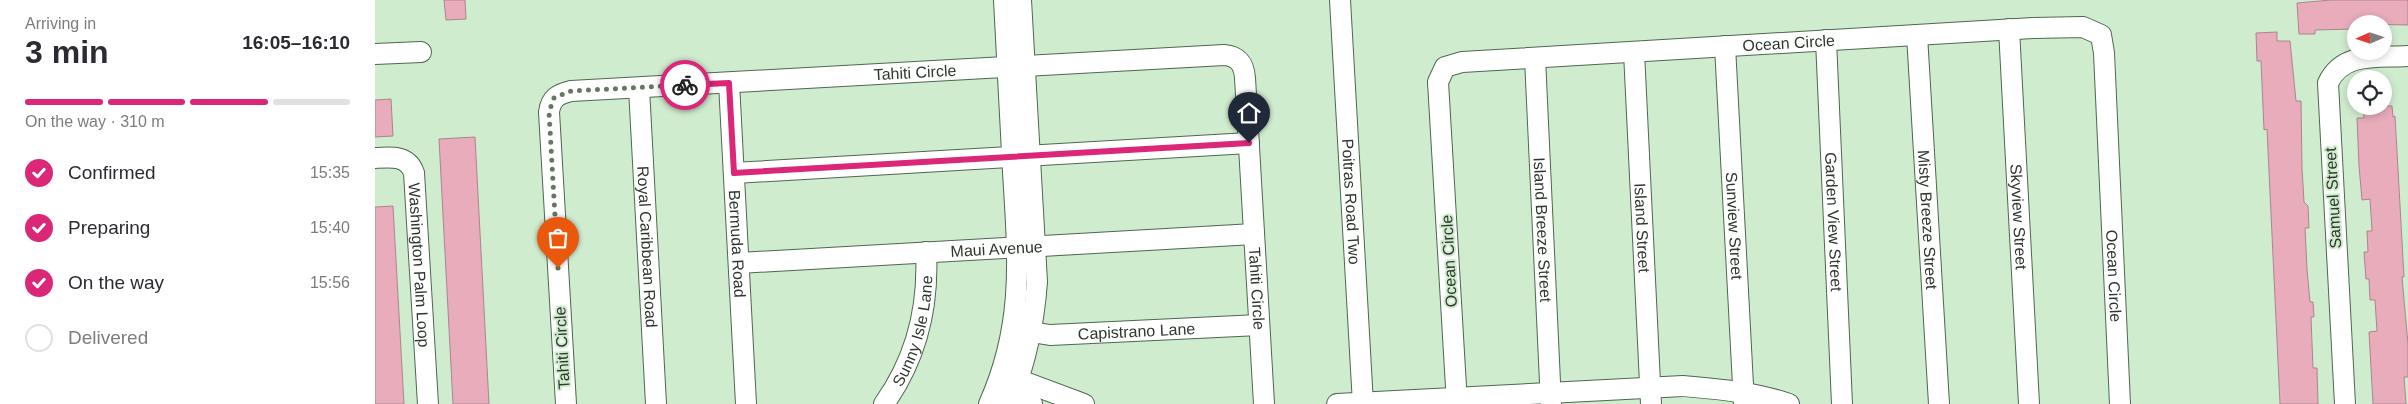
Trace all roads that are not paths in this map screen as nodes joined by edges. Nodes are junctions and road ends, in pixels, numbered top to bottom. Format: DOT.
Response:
graph roads {
  1 [pos="1004,0"];
  2 [pos="1021,0"];
  3 [pos="1340,0"];
  4 [pos="2009,29"];
  5 [pos="1917,35"];
  6 [pos="1826,40"];
  7 [pos="1725,46"];
  8 [pos="421,52"];
  9 [pos="1634,52"];
  10 [pos="375,54"];
  11 [pos="2408,56"];
  12 [pos="1535,58"];
  13 [pos="1016,67"];
  14 [pos="729,83"];
  15 [pos="639,88"];
  16 [pos="1249,143"];
  17 [pos="1021,156"];
  18 [pos="375,158"];
  19 [pos="734,173"];
  20 [pos="1254,234"];
  21 [pos="1026,247"];
  22 [pos="926,252"];
  23 [pos="739,263"];
  24 [pos="1259,325"];
  25 [pos="1022,331"];
  26 [pos="1004,391"];
  27 [pos="1651,396"];
  28 [pos="1550,398"];
  29 [pos="1744,398"];
  30 [pos="1457,400"];
  31 [pos="1363,403"];
  32 [pos="428,404"];
  33 [pos="566,404"];
  34 [pos="656,404"];
  35 [pos="747,404"];
  36 [pos="884,404"];
  37 [pos="1032,404"];
  38 [pos="1084,404"];
  39 [pos="1264,404"];
  40 [pos="1337,404"];
  41 [pos="1789,404"];
  42 [pos="1842,404"];
  43 [pos="1939,404"];
  44 [pos="2029,404"];
  45 [pos="2120,404"];
  46 [pos="2345,404"];
  1 -- 13 [label="street"];
  2 -- 13 [label="street"];
  3 -- 31 [label="street, Poitras Road Two"];
  4 -- 5 [label="street, Ocean Circle"];
  4 -- 44 [label="street, Skyview Street"];
  4 -- 45 [label="street, Ocean Circle"];
  5 -- 6 [label="street, Ocean Circle"];
  5 -- 43 [label="street, Misty Breeze Street"];
  6 -- 7 [label="street, Ocean Circle"];
  6 -- 42 [label="street, Garden View Street"];
  7 -- 9 [label="street, Ocean Circle"];
  7 -- 29 [label="street, Sunview Street"];
  8 -- 10 [label="street"];
  9 -- 12 [label="street, Ocean Circle"];
  9 -- 27 [label="street, Island Street"];
  11 -- 46 [label="street, Samuel Street"];
  12 -- 28 [label="street, Island Breeze Street"];
  12 -- 30 [label="street, Ocean Circle"];
  13 -- 14 [label="street, Tahiti Circle"];
  13 -- 16 [label="street, Tahiti Circle"];
  13 -- 17 [label="street"];
  14 -- 15 [label="street, Tahiti Circle"];
  14 -- 19 [label="street, Bermuda Road"];
  15 -- 33 [label="street, Tahiti Circle"];
  15 -- 34 [label="street, Royal Caribbean Road"];
  16 -- 17 [label="street"];
  16 -- 20 [label="street, Tahiti Circle"];
  17 -- 19 [label="street"];
  17 -- 21 [label="street"];
  18 -- 32 [label="street, Washington Palm Loop"];
  19 -- 23 [label="street, Bermuda Road"];
  20 -- 21 [label="street, Maui Avenue"];
  20 -- 24 [label="street, Tahiti Circle"];
  21 -- 22 [label="street, Maui Avenue"];
  21 -- 25 [label="street"];
  22 -- 23 [label="street, Maui Avenue"];
  22 -- 36 [label="street, Sunny Isle Lane"];
  23 -- 35 [label="street, Bermuda Road"];
  24 -- 25 [label="street, Capistrano Lane"];
  24 -- 39 [label="street, Tahiti Circle"];
  25 -- 26 [label="street"];
  26 -- 37 [label="street"];
  26 -- 38 [label="street"];
  27 -- 28 [label="street"];
  27 -- 29 [label="street"];
  28 -- 30 [label="street"];
  29 -- 41 [label="street"];
  30 -- 31 [label="street"];
  31 -- 40 [label="street"];
}
